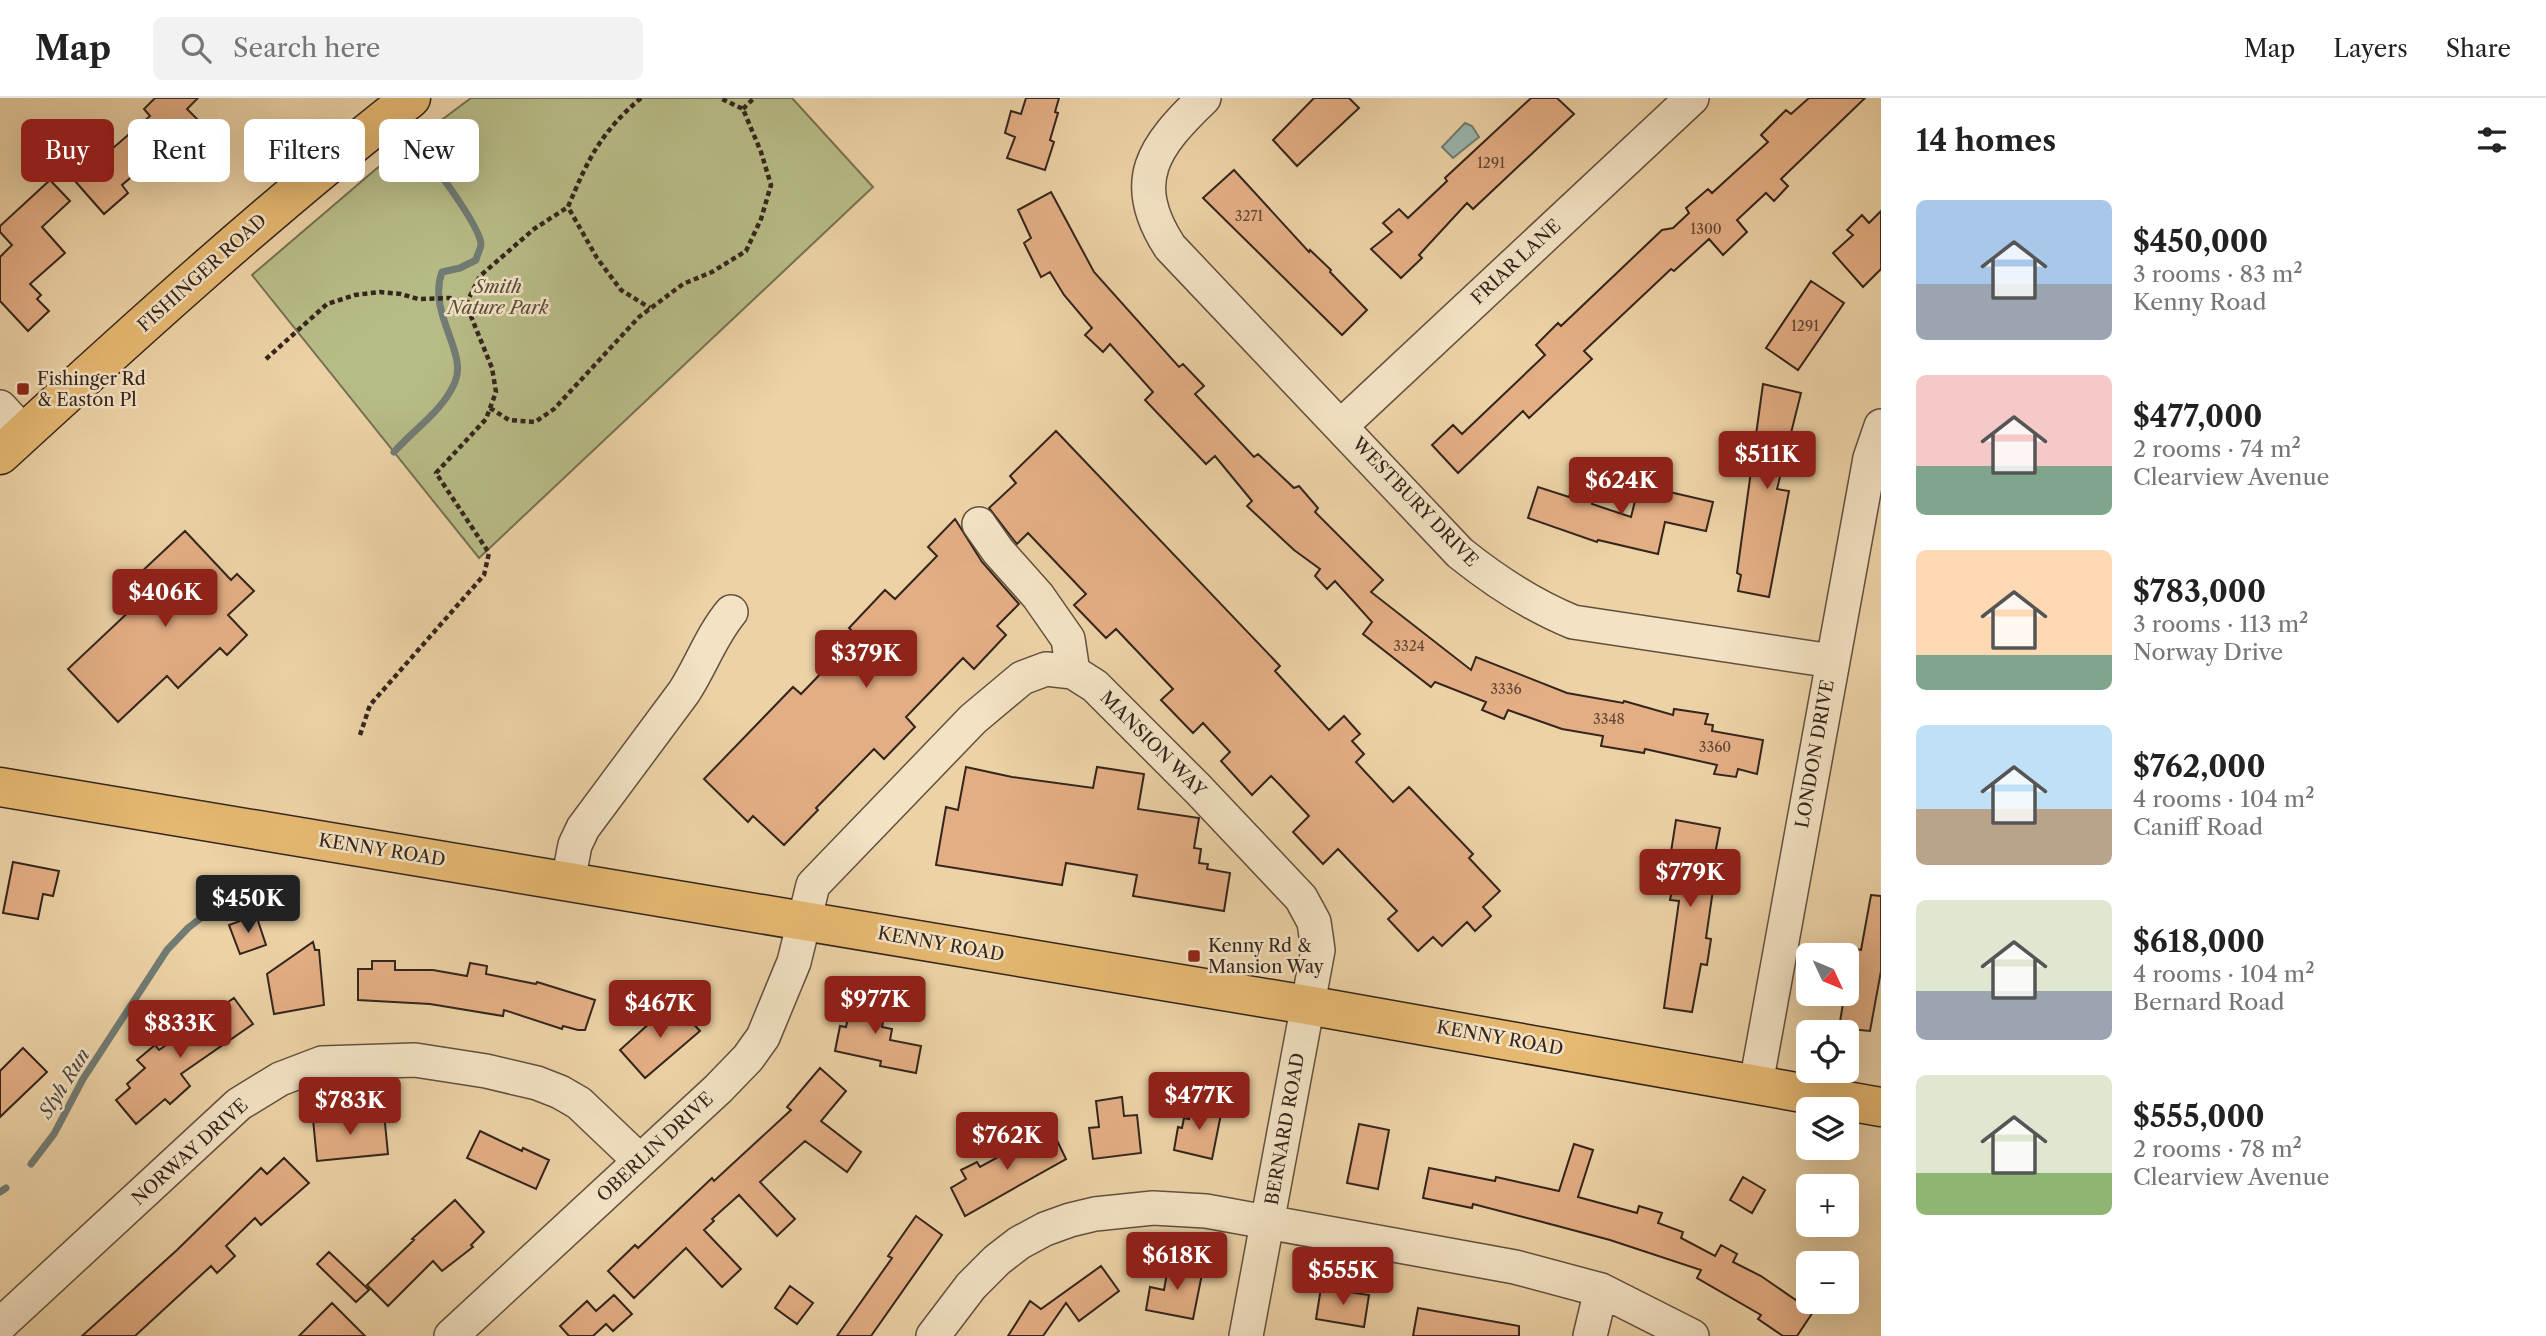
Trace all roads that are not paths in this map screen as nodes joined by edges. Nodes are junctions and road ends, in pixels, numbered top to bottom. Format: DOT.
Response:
graph roads {
  1 [pos="411,98"];
  2 [pos="1205,98"];
  3 [pos="1692,98"];
  4 [pos="1341,426"];
  5 [pos="1881,426"];
  6 [pos="8,432"];
  7 [pos="979,524"];
  8 [pos="731,612"];
  9 [pos="1832,662"];
  10 [pos="1073,672"];
  11 [pos="0,787"];
  12 [pos="568,881"];
  13 [pos="803,922"];
  14 [pos="1307,1005"];
  15 [pos="1756,1084"];
  16 [pos="1881,1107"];
  17 [pos="640,1161"];
  18 [pos="1269,1222"];
  19 [pos="1601,1290"];
  20 [pos="0,1325"];
  21 [pos="451,1336"];
  22 [pos="933,1336"];
  23 [pos="1246,1336"];
  24 [pos="1590,1336"];
  25 [pos="1692,1336"];
  1 -- 6 [label="main road, FISHINGER ROAD"];
  2 -- 4 [label="street, WESTBURY DRIVE"];
  3 -- 4 [label="street, FRIAR LANE"];
  4 -- 9 [label="street, WESTBURY DRIVE"];
  5 -- 9 [label="street, LONDON DRIVE"];
  7 -- 10 [label="street"];
  8 -- 12 [label="street"];
  9 -- 15 [label="street, LONDON DRIVE"];
  10 -- 13 [label="street"];
  10 -- 14 [label="street, MANSION WAY"];
  11 -- 12 [label="main road, KENNY ROAD"];
  12 -- 13 [label="main road, KENNY ROAD"];
  13 -- 14 [label="main road, KENNY ROAD"];
  13 -- 17 [label="street, OBERLIN DRIVE"];
  14 -- 15 [label="main road, KENNY ROAD"];
  14 -- 18 [label="street, BERNARD ROAD"];
  15 -- 16 [label="main road, KENNY ROAD"];
  17 -- 20 [label="street, NORWAY DRIVE"];
  17 -- 21 [label="street, OBERLIN DRIVE"];
  18 -- 19 [label="street"];
  18 -- 22 [label="street"];
  18 -- 23 [label="street, BERNARD ROAD"];
  19 -- 24 [label="street"];
  19 -- 25 [label="street"];
}
